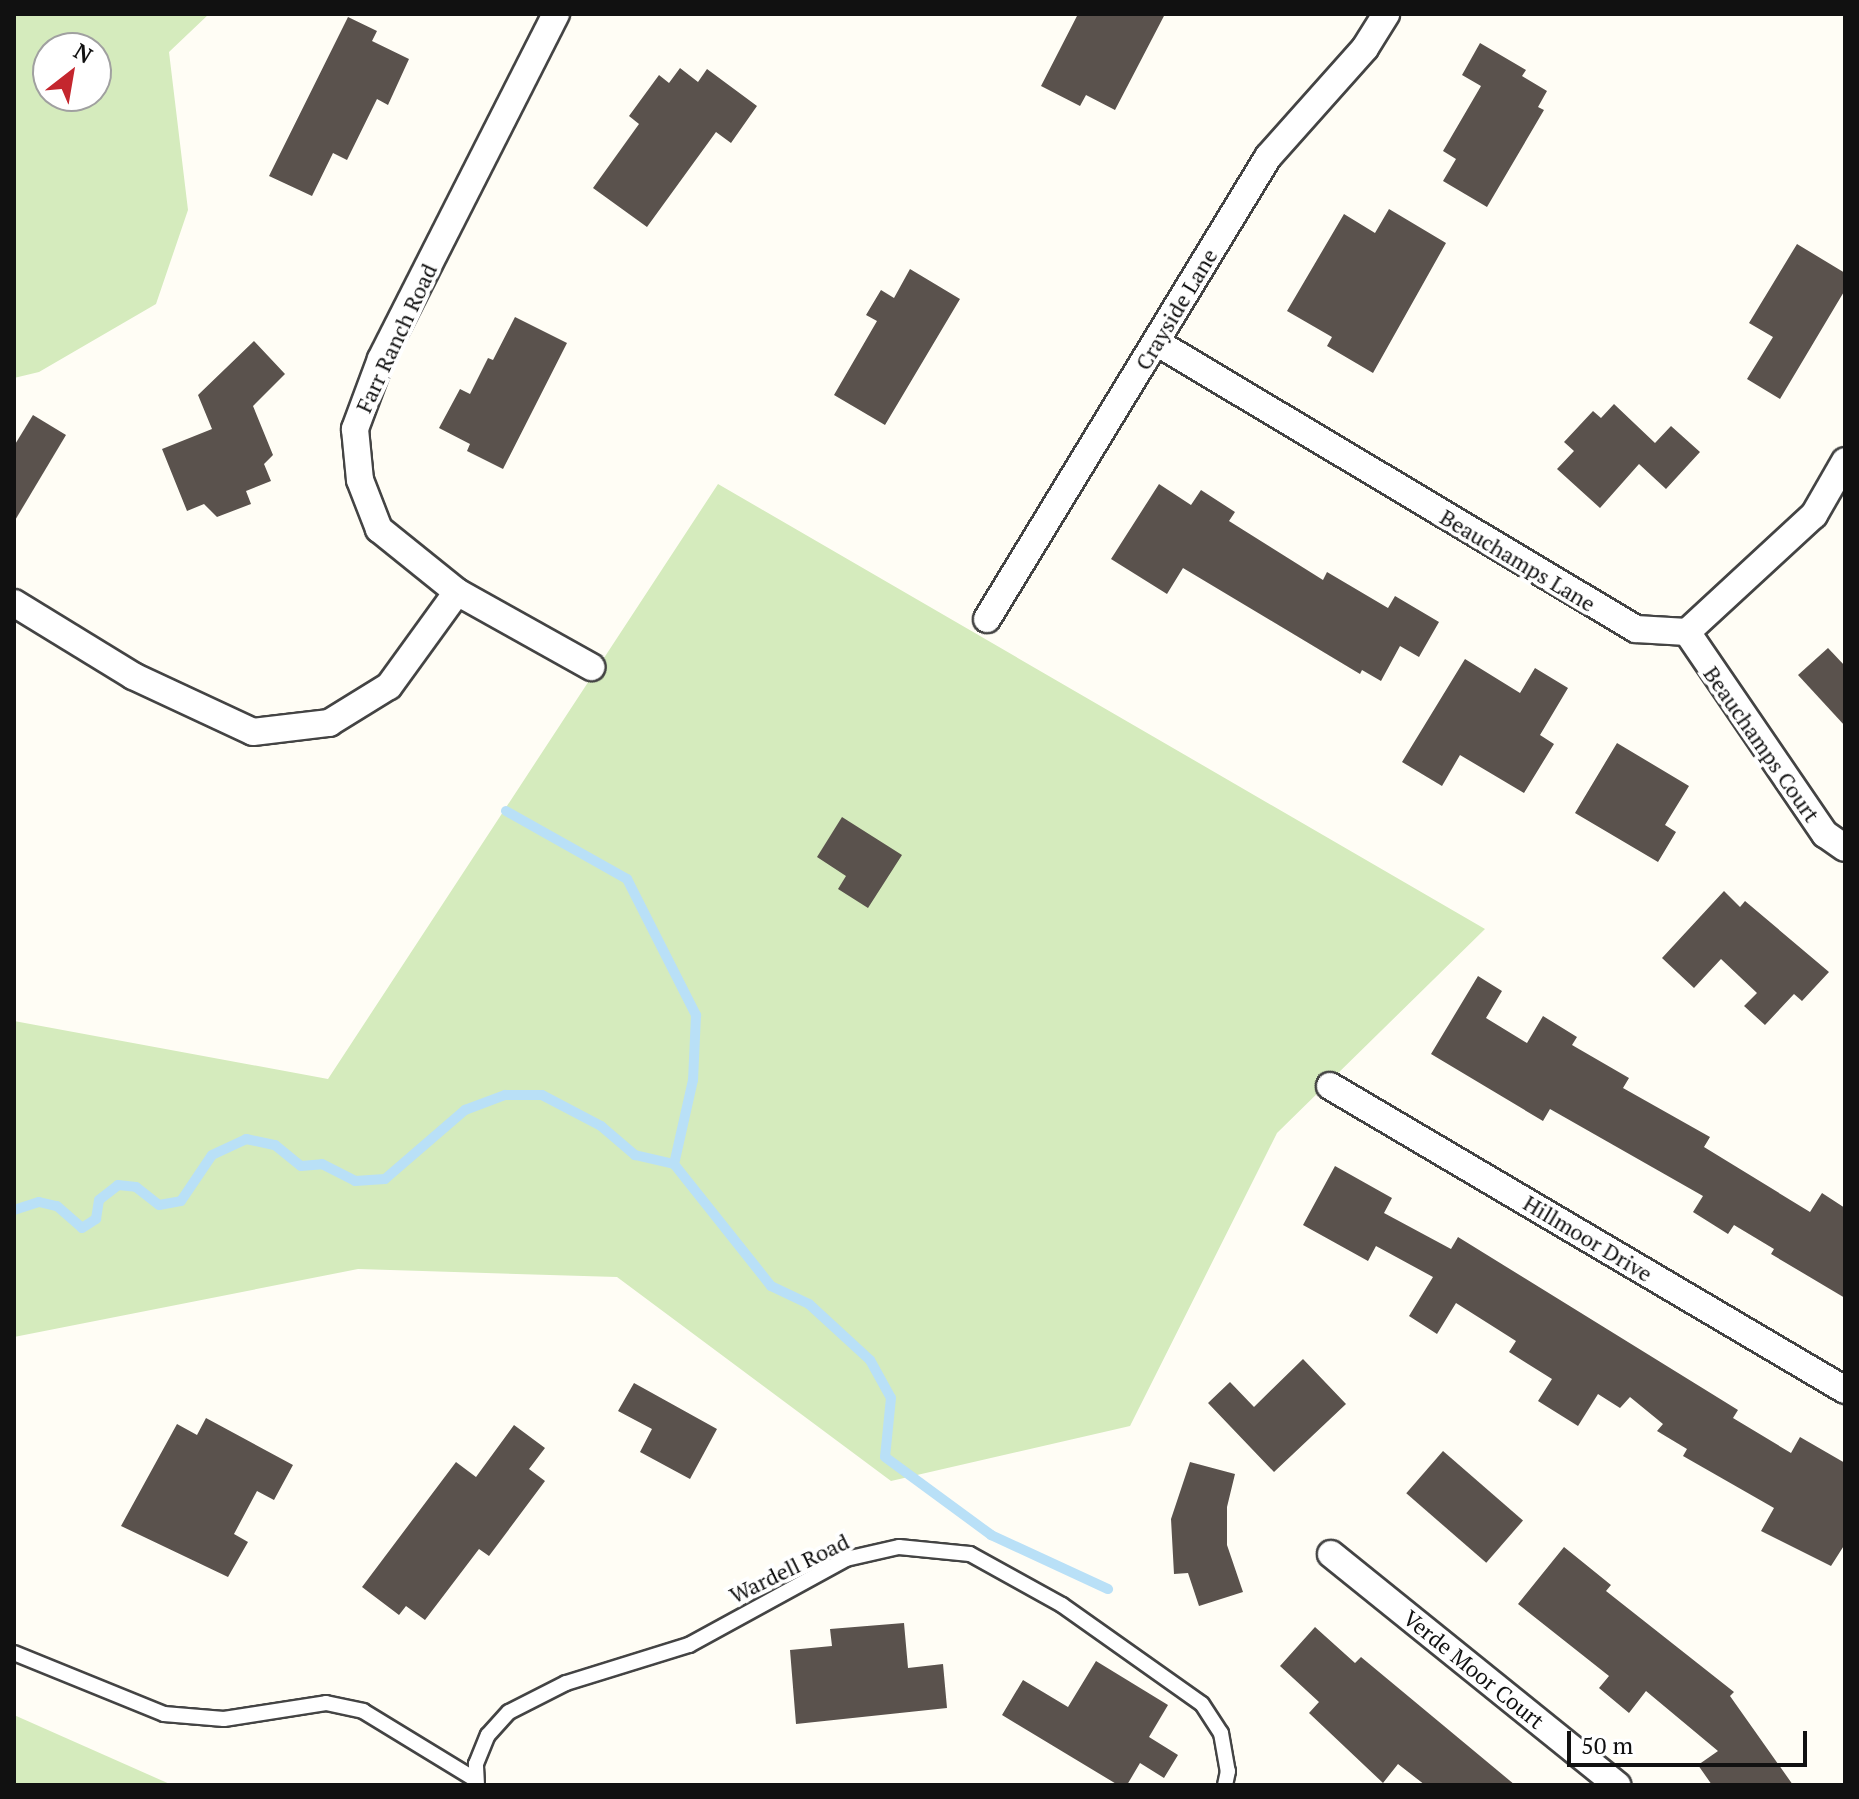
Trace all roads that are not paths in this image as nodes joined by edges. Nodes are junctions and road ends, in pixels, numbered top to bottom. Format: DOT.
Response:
graph roads {
  1 [pos="556,14"];
  2 [pos="1386,14"];
  3 [pos="1156,342"];
  4 [pos="1845,461"];
  5 [pos="457,592"];
  6 [pos="14,603"];
  7 [pos="987,619"];
  8 [pos="1687,632"];
  9 [pos="591,667"];
  10 [pos="1845,848"];
  11 [pos="1330,1086"];
  12 [pos="1845,1390"];
  13 [pos="1331,1554"];
  14 [pos="14,1653"];
  15 [pos="476,1783"];
  16 [pos="1225,1785"];
  17 [pos="1617,1785"];
  1 -- 5 [label="street, Farr Ranch Road"];
  2 -- 3 [label="street, Crayside Lane"];
  3 -- 7 [label="street, Crayside Lane"];
  3 -- 8 [label="street, Beauchamps Lane"];
  4 -- 8 [label="street"];
  5 -- 6 [label="street"];
  5 -- 9 [label="street, Farr Ranch Road"];
  8 -- 10 [label="street, Beauchamps Court"];
  11 -- 12 [label="street, Hillmoor Drive"];
  13 -- 17 [label="street, Verde Moor Court"];
  14 -- 15 [label="lane"];
  15 -- 16 [label="lane, Wardell Road"];
}
